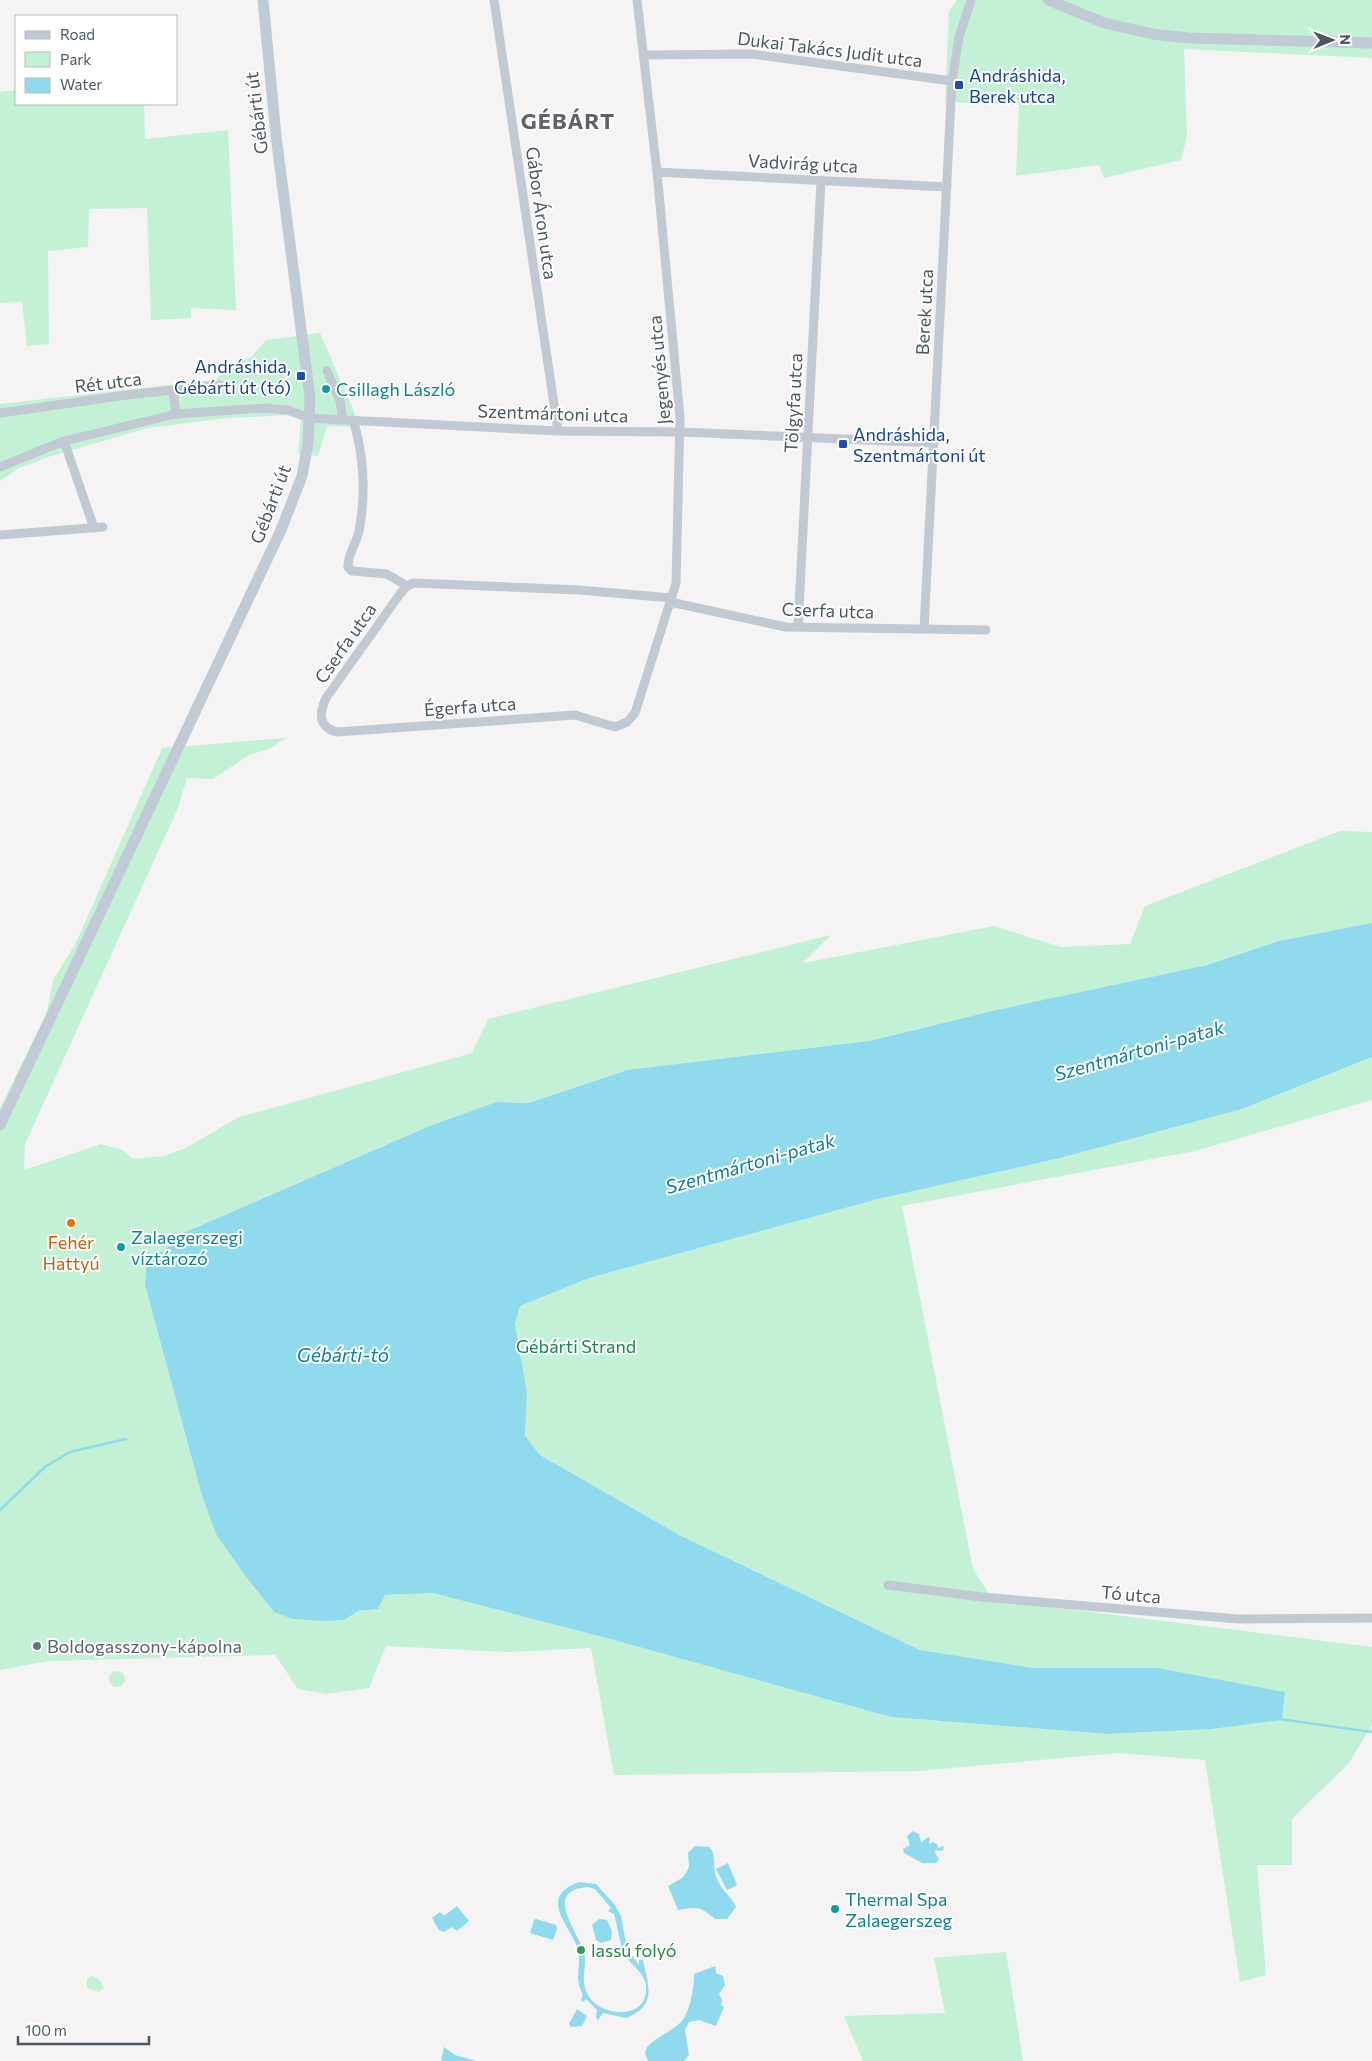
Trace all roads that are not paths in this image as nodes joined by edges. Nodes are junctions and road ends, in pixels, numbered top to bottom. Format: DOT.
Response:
graph roads {
  1 [pos="262,0"];
  2 [pos="494,0"];
  3 [pos="637,0"];
  4 [pos="971,0"];
  5 [pos="1048,0"];
  6 [pos="1372,43"];
  7 [pos="644,55"];
  8 [pos="952,81"];
  9 [pos="657,172"];
  10 [pos="821,181"];
  11 [pos="947,187"];
  12 [pos="327,371"];
  13 [pos="220,385"];
  14 [pos="173,391"];
  15 [pos="0,413"];
  16 [pos="176,414"];
  17 [pos="310,418"];
  18 [pos="348,420"];
  19 [pos="558,431"];
  20 [pos="681,432"];
  21 [pos="808,437"];
  22 [pos="64,441"];
  23 [pos="934,443"];
  24 [pos="0,467"];
  25 [pos="0,535"];
  26 [pos="407,586"];
  27 [pos="671,600"];
  28 [pos="798,628"];
  29 [pos="924,629"];
  30 [pos="986,630"];
  31 [pos="323,724"];
  32 [pos="622,726"];
  33 [pos="0,1125"];
  34 [pos="888,1586"];
  35 [pos="1372,1618"];
  1 -- 17 [label="main road, Gébárti út"];
  2 -- 19 [label="street, Gábor Áron utca"];
  3 -- 7 [label="street, Jegenyés utca"];
  4 -- 8 [label="street, Berek utca"];
  5 -- 6 [label="main road"];
  7 -- 8 [label="street, Dukai Takács Judit utca"];
  7 -- 9 [label="street, Jegenyés utca"];
  8 -- 11 [label="street, Berek utca"];
  9 -- 10 [label="street, Vadvirág utca"];
  9 -- 20 [label="street, Jegenyés utca"];
  10 -- 11 [label="street, Vadvirág utca"];
  10 -- 21 [label="street, Tölgyfa utca"];
  11 -- 23 [label="street, Berek utca"];
  12 -- 18 [label="street"];
  13 -- 14 [label="street, Rét utca"];
  14 -- 15 [label="street, Rét utca"];
  14 -- 16 [label="street"];
  16 -- 17 [label="street, Szentmártoni utca"];
  16 -- 22 [label="street, Szentmártoni utca"];
  17 -- 18 [label="street, Szentmártoni utca"];
  17 -- 33 [label="main road, Gébárti út"];
  18 -- 19 [label="street, Szentmártoni utca"];
  18 -- 26 [label="street"];
  19 -- 20 [label="street, Szentmártoni utca"];
  20 -- 21 [label="street, Szentmártoni utca"];
  20 -- 27 [label="street, Jegenyés utca"];
  21 -- 23 [label="street, Szentmártoni utca"];
  21 -- 28 [label="street, Tölgyfa utca"];
  22 -- 24 [label="street, Szentmártoni utca"];
  22 -- 25 [label="street"];
  23 -- 29 [label="street, Berek utca"];
  26 -- 27 [label="street, Cserfa utca"];
  26 -- 31 [label="street, Cserfa utca"];
  27 -- 28 [label="street, Cserfa utca"];
  27 -- 32 [label="street, Jegenyés utca"];
  28 -- 29 [label="street, Cserfa utca"];
  29 -- 30 [label="street, Cserfa utca"];
  31 -- 32 [label="street, Égerfa utca"];
  34 -- 35 [label="street, Tó utca"];
}
